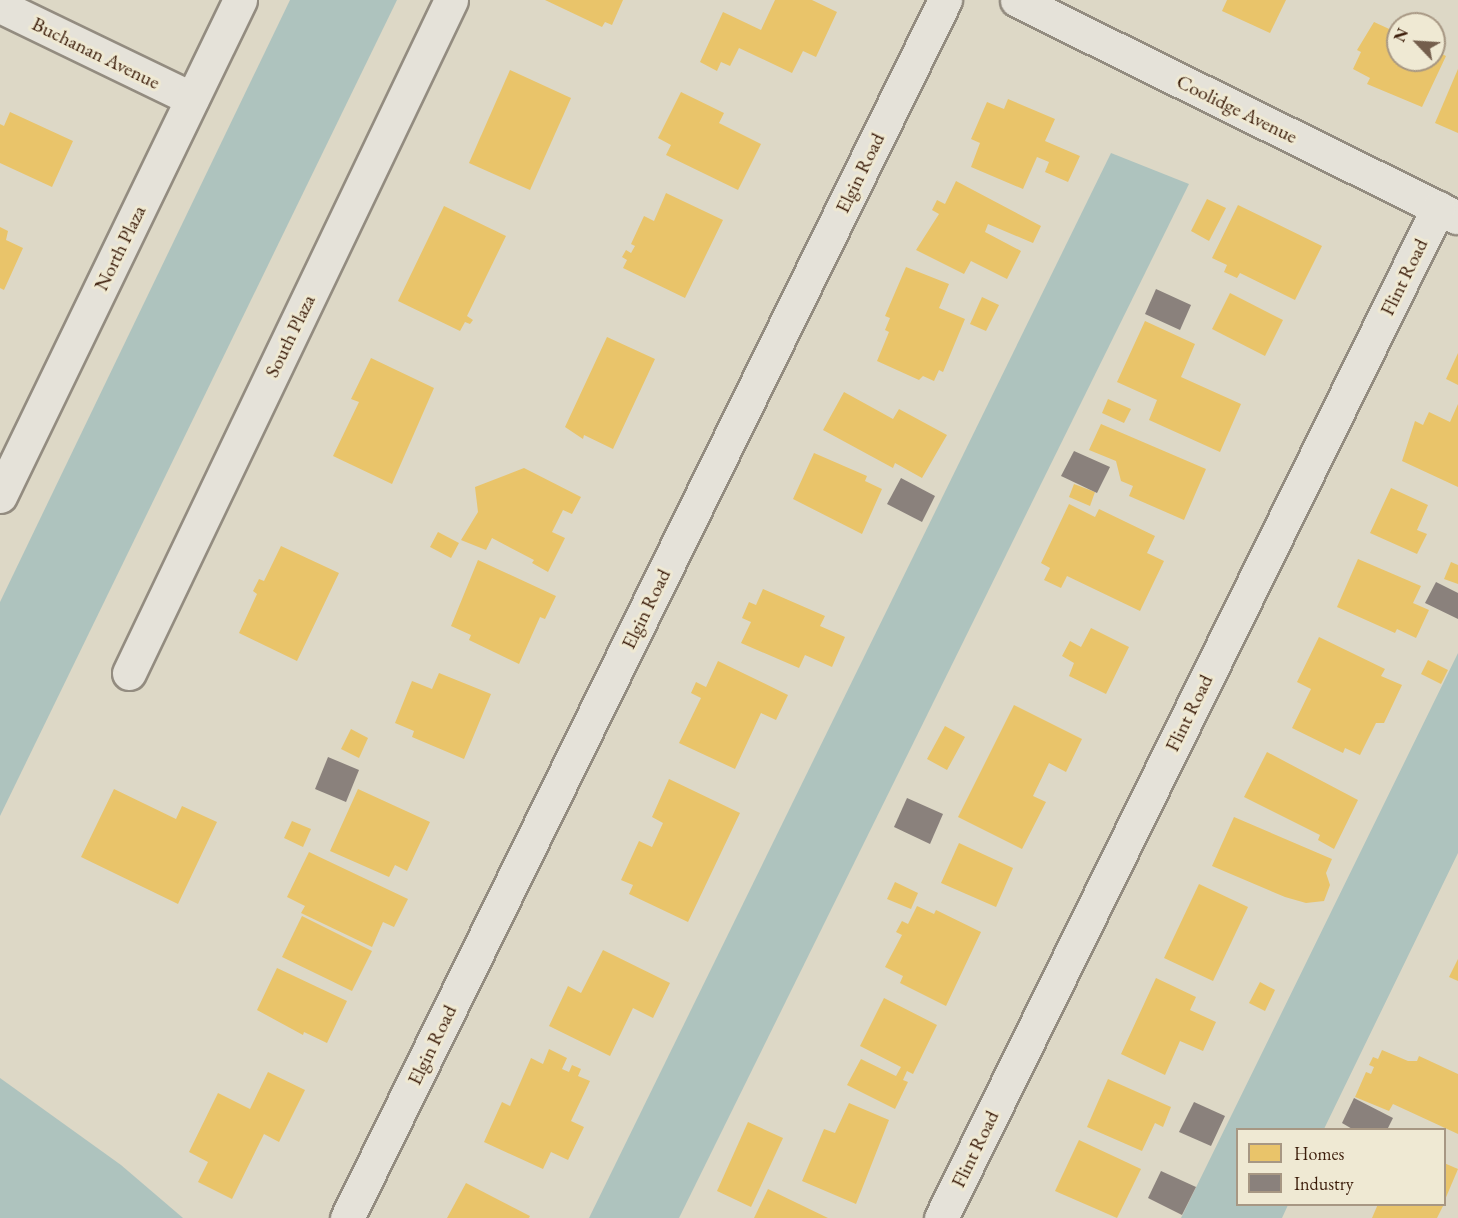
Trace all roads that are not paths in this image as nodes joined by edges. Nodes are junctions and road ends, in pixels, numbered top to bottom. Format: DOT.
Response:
graph roads {
  1 [pos="240,0"];
  2 [pos="451,0"];
  3 [pos="945,0"];
  4 [pos="1017,0"];
  5 [pos="0,6"];
  6 [pos="192,99"];
  7 [pos="1448,213"];
  8 [pos="0,496"];
  9 [pos="129,673"];
  10 [pos="347,1218"];
  11 [pos="941,1218"];
  1 -- 6 [label="street, North Plaza"];
  2 -- 9 [label="street, South Plaza"];
  3 -- 10 [label="street, Elgin Road"];
  4 -- 7 [label="street, Coolidge Avenue"];
  5 -- 6 [label="street, Buchanan Avenue"];
  6 -- 8 [label="street, North Plaza"];
  7 -- 11 [label="street, Flint Road"];
}
